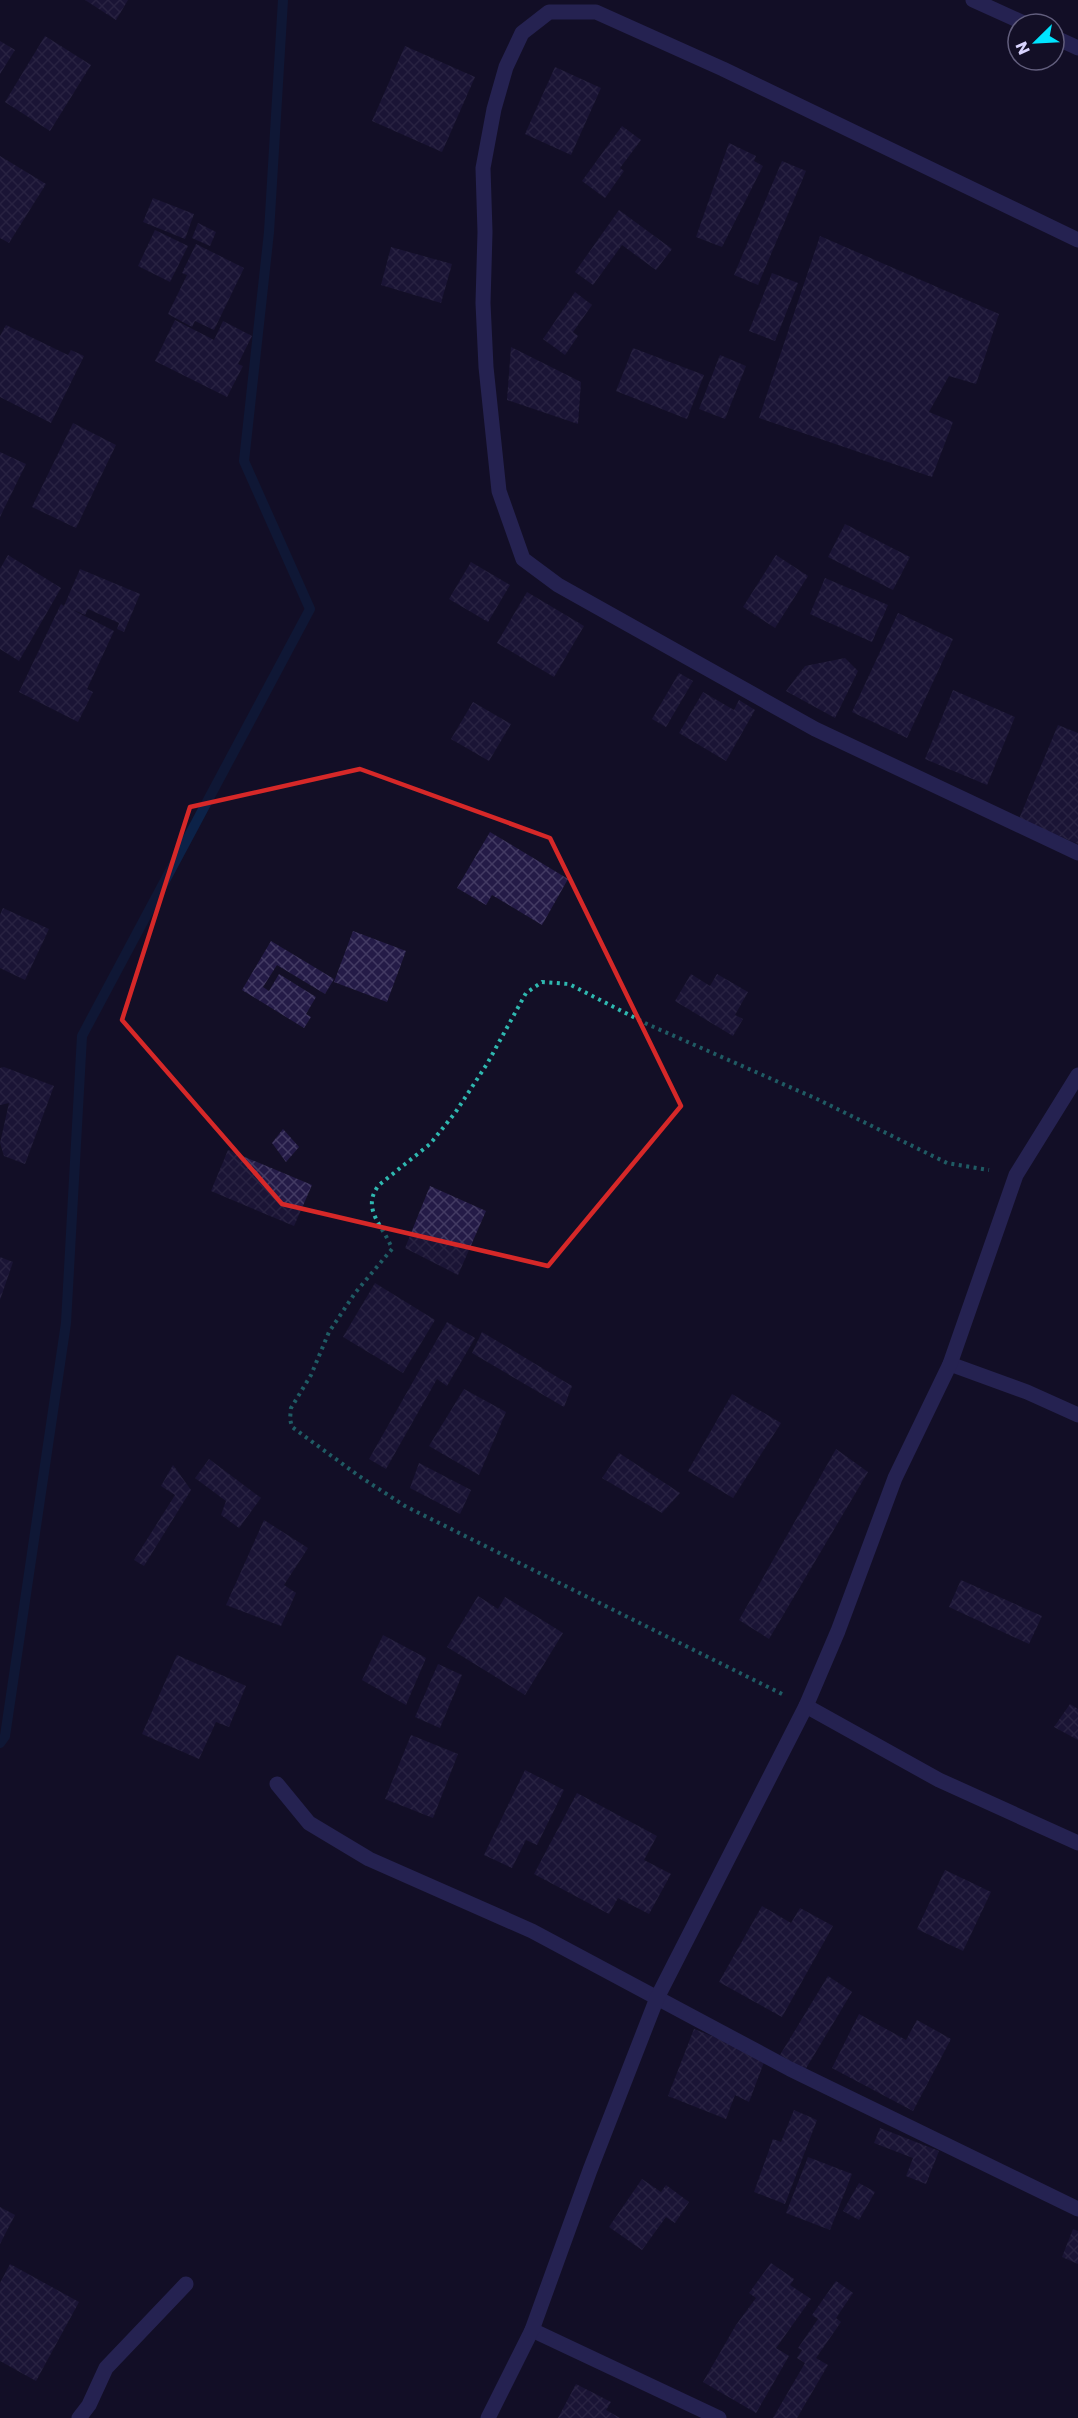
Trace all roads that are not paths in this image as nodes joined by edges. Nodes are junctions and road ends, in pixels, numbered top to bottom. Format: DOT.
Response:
graph roads {
  1 [pos="973,0"];
  2 [pos="1006,15"];
  3 [pos="1078,240"];
  4 [pos="1078,853"];
  5 [pos="1078,1075"];
  6 [pos="950,1364"];
  7 [pos="1078,1415"];
  8 [pos="806,1706"];
  9 [pos="277,1784"];
  10 [pos="1078,1843"];
  11 [pos="657,1998"];
  12 [pos="1078,2209"];
  13 [pos="186,2284"];
  14 [pos="532,2330"];
  15 [pos="79,2418"];
  16 [pos="488,2418"];
  17 [pos="719,2418"];
  1 -- 2 [label="street"];
  3 -- 4 [label="street"];
  5 -- 6 [label="street"];
  6 -- 7 [label="street"];
  6 -- 8 [label="street"];
  8 -- 10 [label="street"];
  8 -- 11 [label="street"];
  9 -- 11 [label="street"];
  11 -- 12 [label="street"];
  11 -- 14 [label="street"];
  13 -- 15 [label="street"];
  14 -- 16 [label="street"];
  14 -- 17 [label="street"];
}
